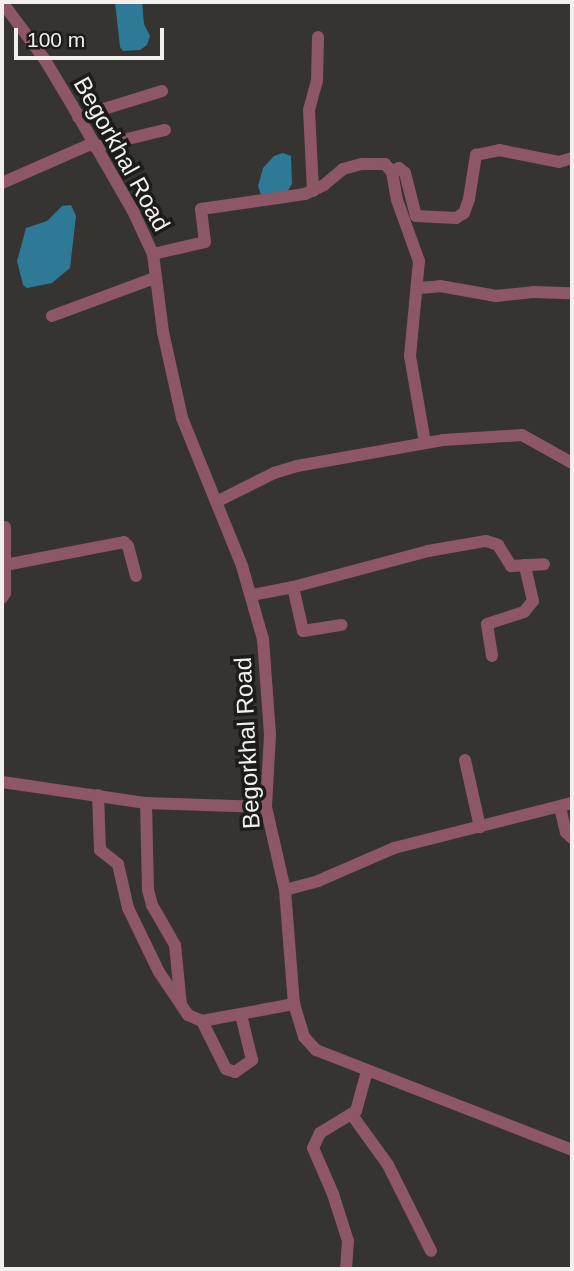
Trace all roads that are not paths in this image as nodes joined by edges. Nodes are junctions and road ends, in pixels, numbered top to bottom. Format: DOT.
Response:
graph roads {
  1 [pos="2,3"];
  2 [pos="318,37"];
  3 [pos="162,91"];
  4 [pos="78,117"];
  5 [pos="165,130"];
  6 [pos="94,145"];
  7 [pos="572,158"];
  8 [pos="392,172"];
  9 [pos="2,183"];
  10 [pos="313,191"];
  11 [pos="153,254"];
  12 [pos="154,278"];
  13 [pos="419,288"];
  14 [pos="571,293"];
  15 [pos="52,316"];
  16 [pos="425,443"];
  17 [pos="572,463"];
  18 [pos="218,501"];
  19 [pos="5,527"];
  20 [pos="544,564"];
  21 [pos="5,565"];
  22 [pos="525,565"];
  23 [pos="136,576"];
  24 [pos="293,587"];
  25 [pos="251,595"];
  26 [pos="2,598"];
  27 [pos="342,625"];
  28 [pos="492,656"];
  29 [pos="465,760"];
  30 [pos="2,782"];
  31 [pos="98,795"];
  32 [pos="146,803"];
  33 [pos="566,805"];
  34 [pos="266,807"];
  35 [pos="480,827"];
  36 [pos="572,838"];
  37 [pos="285,890"];
  38 [pos="294,1004"];
  39 [pos="181,1005"];
  40 [pos="242,1015"];
  41 [pos="202,1021"];
  42 [pos="368,1071"];
  43 [pos="352,1115"];
  44 [pos="572,1150"];
  45 [pos="431,1251"];
  46 [pos="346,1269"];
  1 -- 4 [label="street, Begorkhal Road"];
  2 -- 10 [label="street"];
  3 -- 4 [label="street"];
  4 -- 6 [label="street, Begorkhal Road"];
  5 -- 6 [label="street"];
  6 -- 9 [label="street"];
  6 -- 11 [label="street, Begorkhal Road"];
  7 -- 8 [label="street"];
  8 -- 10 [label="street"];
  8 -- 13 [label="street"];
  10 -- 11 [label="street"];
  11 -- 12 [label="street, Begorkhal Road"];
  12 -- 15 [label="street"];
  12 -- 18 [label="street, Begorkhal Road"];
  13 -- 14 [label="street"];
  13 -- 16 [label="street"];
  16 -- 17 [label="street"];
  16 -- 18 [label="street"];
  18 -- 25 [label="street, Begorkhal Road"];
  19 -- 21 [label="street"];
  20 -- 22 [label="street"];
  21 -- 23 [label="street"];
  21 -- 26 [label="street"];
  22 -- 24 [label="street"];
  22 -- 28 [label="street"];
  24 -- 25 [label="street"];
  24 -- 27 [label="street"];
  25 -- 34 [label="street, Begorkhal Road"];
  29 -- 35 [label="street"];
  30 -- 31 [label="street"];
  31 -- 32 [label="street"];
  31 -- 39 [label="street"];
  32 -- 34 [label="street"];
  32 -- 39 [label="street"];
  33 -- 35 [label="street"];
  33 -- 36 [label="street"];
  34 -- 37 [label="street, Begorkhal Road"];
  35 -- 37 [label="street"];
  37 -- 38 [label="street, Begorkhal Road"];
  38 -- 40 [label="street"];
  38 -- 42 [label="street, Begorkhal Road"];
  39 -- 41 [label="street"];
  40 -- 41 [label="street"];
  40 -- 41 [label="street"];
  42 -- 43 [label="street"];
  42 -- 44 [label="street, Begorkhal Road"];
  43 -- 45 [label="street"];
  43 -- 46 [label="street"];
}
